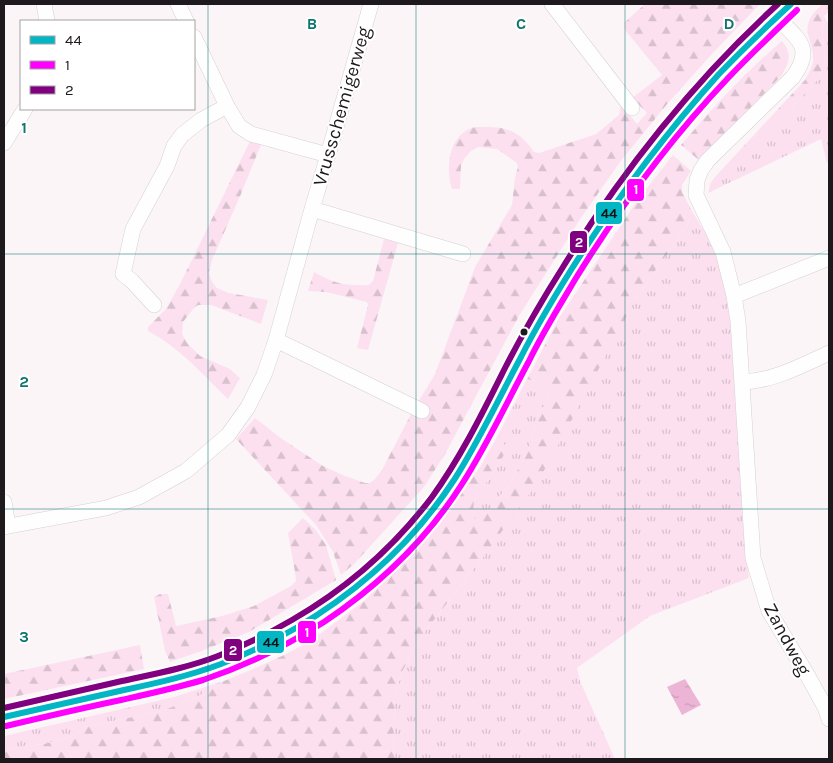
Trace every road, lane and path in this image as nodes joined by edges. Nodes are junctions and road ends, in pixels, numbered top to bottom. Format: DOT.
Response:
graph roads {
  1 [pos="44,4"];
  2 [pos="178,4"];
  3 [pos="371,4"];
  4 [pos="552,4"];
  5 [pos="791,4"];
  6 [pos="776,17"];
  7 [pos="47,20"];
  8 [pos="186,20"];
  9 [pos="195,39"];
  10 [pos="227,106"];
  11 [pos="632,108"];
  12 [pos="24,110"];
  13 [pos="4,143"];
  14 [pos="328,155"];
  15 [pos="312,208"];
  16 [pos="463,254"];
  17 [pos="829,258"];
  18 [pos="734,296"];
  19 [pos="154,305"];
  20 [pos="276,340"];
  21 [pos="829,354"];
  22 [pos="742,382"];
  23 [pos="422,411"];
  24 [pos="4,502"];
  25 [pos="6,527"];
  26 [pos="4,717"];
  27 [pos="829,719"];
  1 -- 7 [label="street"];
  2 -- 8 [label="street"];
  3 -- 14 [label="street, Vrusschemigerweg"];
  4 -- 11 [label="street"];
  5 -- 6 [label="street"];
  6 -- 18 [label="street, Zandweg"];
  6 -- 26 [label="street"];
  9 -- 10 [label="street"];
  10 -- 14 [label="street"];
  10 -- 19 [label="street"];
  12 -- 13 [label="street"];
  14 -- 15 [label="street, Vrusschemigerweg"];
  15 -- 16 [label="street, Vrusschemigerweg"];
  15 -- 20 [label="street, Vrusschemigerweg"];
  17 -- 18 [label="street"];
  18 -- 22 [label="street, Zandweg"];
  20 -- 23 [label="street"];
  20 -- 25 [label="street, Vrusschemigerweg"];
  21 -- 22 [label="street"];
  22 -- 27 [label="street, Zandweg"];
  24 -- 25 [label="street"];
}
